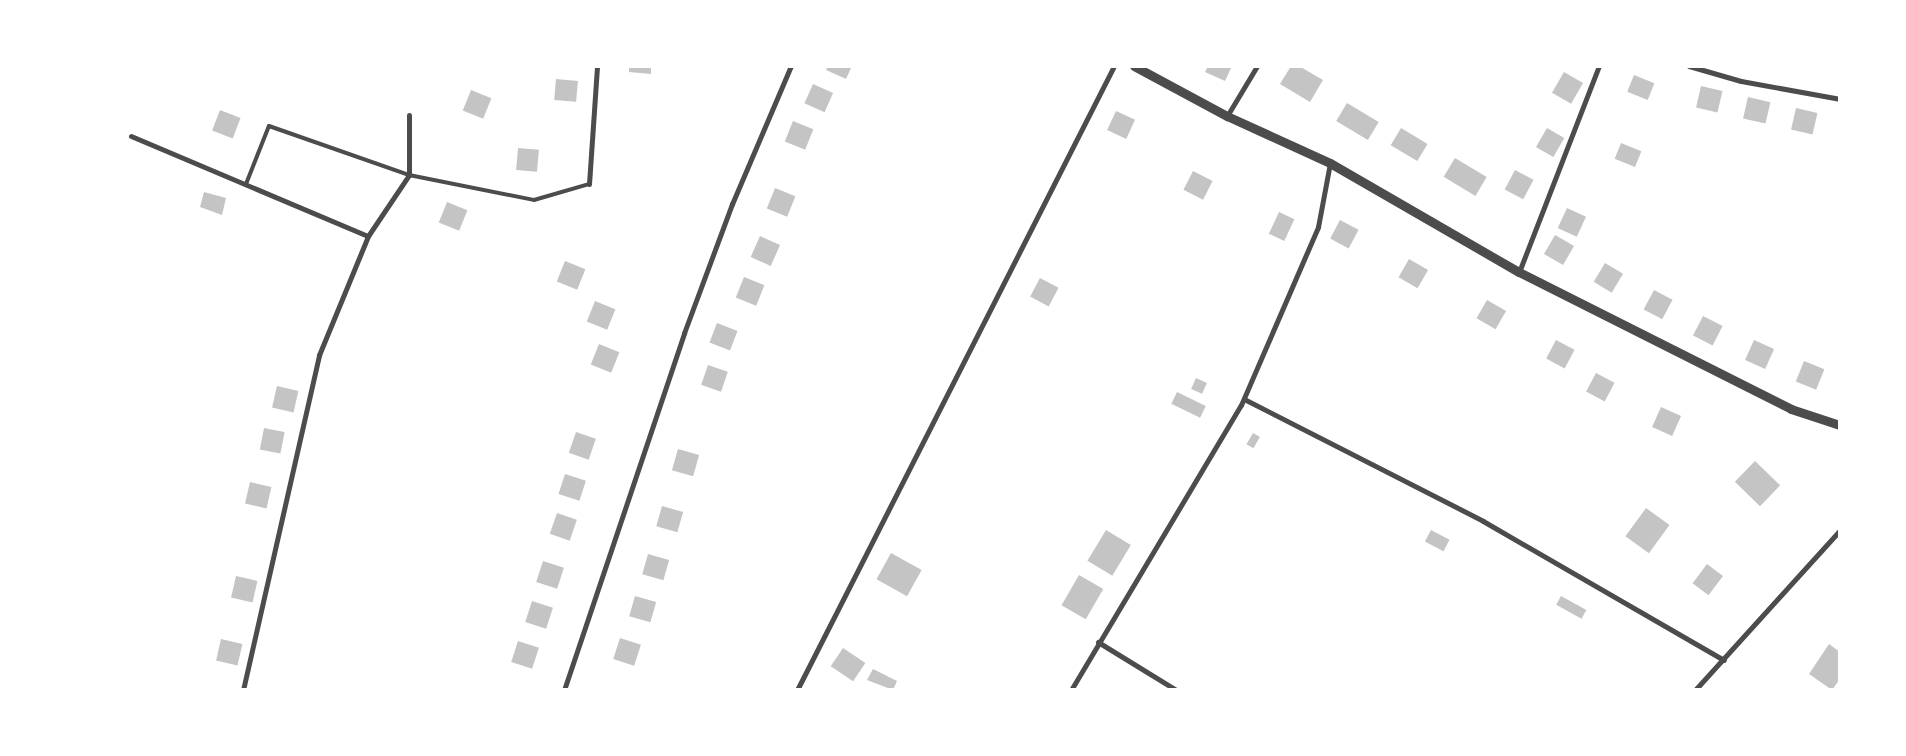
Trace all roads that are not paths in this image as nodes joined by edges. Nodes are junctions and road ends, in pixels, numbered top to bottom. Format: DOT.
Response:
graph roads {
  1 [pos="597,66"];
  2 [pos="791,66"];
  3 [pos="1114,66"];
  4 [pos="1134,66"];
  5 [pos="1257,66"];
  6 [pos="1599,66"];
  7 [pos="1689,66"];
  8 [pos="1696,67"];
  9 [pos="1840,99"];
  10 [pos="409,115"];
  11 [pos="1227,116"];
  12 [pos="130,136"];
  13 [pos="1330,163"];
  14 [pos="409,175"];
  15 [pos="246,184"];
  16 [pos="589,184"];
  17 [pos="368,236"];
  18 [pos="1519,272"];
  19 [pos="1244,399"];
  20 [pos="1840,425"];
  21 [pos="1840,530"];
  22 [pos="1098,642"];
  23 [pos="1724,660"];
  24 [pos="243,690"];
  25 [pos="564,690"];
  26 [pos="797,690"];
  27 [pos="1071,690"];
  28 [pos="1176,690"];
  29 [pos="1695,690"];
  1 -- 16 [label="street"];
  2 -- 25 [label="street"];
  3 -- 26 [label="street"];
  4 -- 11 [label="street"];
  5 -- 11 [label="street"];
  6 -- 18 [label="street"];
  7 -- 8 [label="street"];
  8 -- 9 [label="street"];
  10 -- 14 [label="street"];
  11 -- 13 [label="street"];
  12 -- 15 [label="street"];
  13 -- 18 [label="street"];
  13 -- 19 [label="street"];
  14 -- 15 [label="lane"];
  14 -- 16 [label="lane"];
  14 -- 17 [label="street"];
  15 -- 17 [label="street"];
  17 -- 24 [label="street"];
  18 -- 20 [label="street"];
  19 -- 22 [label="street"];
  19 -- 23 [label="street"];
  21 -- 23 [label="street"];
  22 -- 27 [label="street"];
  22 -- 28 [label="street"];
  23 -- 29 [label="street"];
}
